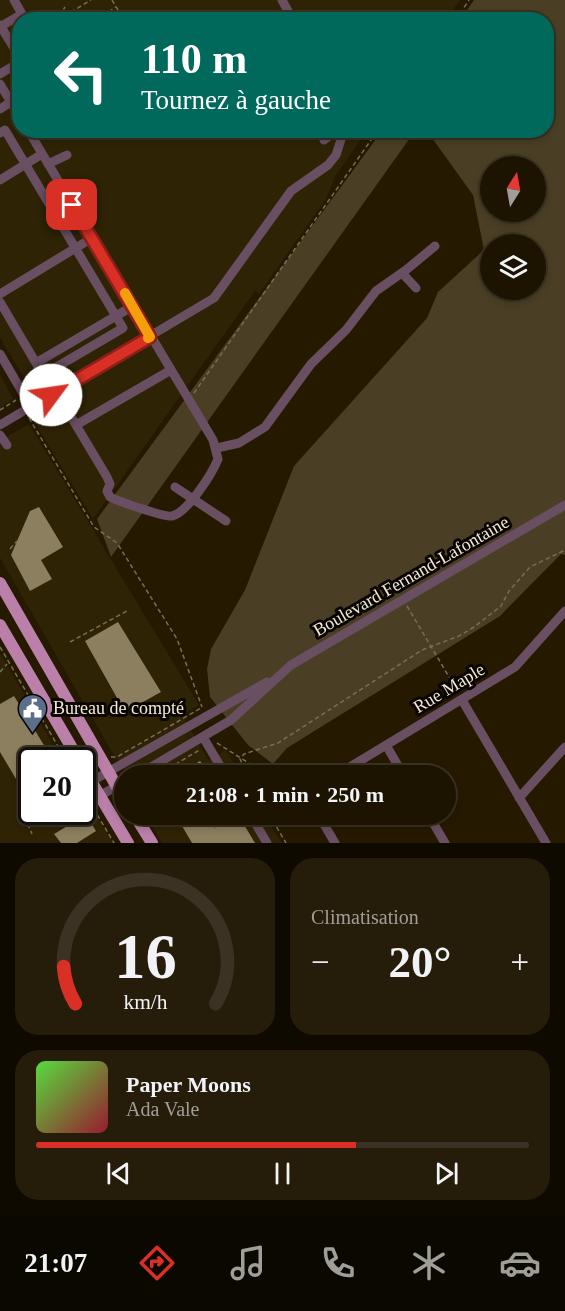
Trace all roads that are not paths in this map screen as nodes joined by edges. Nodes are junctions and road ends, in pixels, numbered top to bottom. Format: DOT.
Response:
graph roads {
  1 [pos="0,26"];
  2 [pos="12,45"];
  3 [pos="0,84"];
  4 [pos="11,102"];
  5 [pos="0,109"];
  6 [pos="0,133"];
  7 [pos="33,138"];
  8 [pos="327,138"];
  9 [pos="341,138"];
  10 [pos="324,140"];
  11 [pos="42,154"];
  12 [pos="25,165"];
  13 [pos="0,180"];
  14 [pos="92,238"];
  15 [pos="435,246"];
  16 [pos="75,248"];
  17 [pos="402,273"];
  18 [pos="416,288"];
  19 [pos="0,294"];
  20 [pos="0,302"];
  21 [pos="133,306"];
  22 [pos="116,316"];
  23 [pos="150,337"];
  24 [pos="0,354"];
  25 [pos="171,370"];
  26 [pos="32,407"];
  27 [pos="67,410"];
  28 [pos="0,425"];
  29 [pos="76,425"];
  30 [pos="0,435"];
  31 [pos="7,445"];
  32 [pos="217,448"];
  33 [pos="175,487"];
  34 [pos="193,498"];
  35 [pos="565,505"];
  36 [pos="226,521"];
  37 [pos="0,583"];
  38 [pos="565,611"];
  39 [pos="0,625"];
  40 [pos="275,678"];
  41 [pos="461,697"];
  42 [pos="203,737"];
  43 [pos="386,745"];
  44 [pos="71,747"];
  45 [pos="565,747"];
  46 [pos="155,765"];
  47 [pos="220,765"];
  48 [pos="353,765"];
  49 [pos="398,765"];
  50 [pos="110,771"];
  51 [pos="114,776"];
  52 [pos="96,780"];
  53 [pos="114,788"];
  54 [pos="96,791"];
  55 [pos="101,795"];
  56 [pos="519,798"];
  57 [pos="141,825"];
  58 [pos="256,825"];
  59 [pos="324,825"];
  60 [pos="434,825"];
  61 [pos="128,843"];
  62 [pos="152,843"];
  63 [pos="267,843"];
  64 [pos="335,843"];
  65 [pos="445,843"];
  66 [pos="546,843"];
  1 -- 2 [label="street"];
  3 -- 4 [label="street"];
  4 -- 5 [label="street"];
  6 -- 12 [label="street"];
  7 -- 11 [label="street"];
  8 -- 10 [label="street"];
  9 -- 23 [label="street"];
  11 -- 12 [label="street"];
  11 -- 14 [label="street"];
  12 -- 13 [label="street"];
  12 -- 16 [label="street"];
  14 -- 16 [label="street"];
  14 -- 21 [label="street"];
  15 -- 17 [label="street"];
  16 -- 19 [label="street"];
  16 -- 22 [label="street"];
  17 -- 18 [label="street"];
  17 -- 32 [label="street"];
  20 -- 22 [label="street"];
  21 -- 22 [label="street"];
  21 -- 23 [label="street"];
  23 -- 25 [label="street"];
  23 -- 26 [label="street"];
  24 -- 26 [label="street"];
  25 -- 29 [label="street"];
  25 -- 32 [label="street"];
  26 -- 28 [label="street"];
  27 -- 29 [label="street"];
  29 -- 34 [label="street"];
  30 -- 31 [label="street"];
  32 -- 34 [label="street"];
  33 -- 34 [label="street"];
  34 -- 36 [label="street"];
  35 -- 40 [label="street, Boulevard Fernand-Lafontaine"];
  37 -- 50 [label="main road"];
  38 -- 41 [label="street, Rue Maple"];
  39 -- 44 [label="main road"];
  40 -- 42 [label="street, Boulevard Fernand-Lafontaine"];
  40 -- 50 [label="street, Boulevard Fernand-Lafontaine"];
  41 -- 43 [label="street, Rue Maple"];
  41 -- 56 [label="street"];
  42 -- 46 [label="street, Boulevard Fernand-Lafontaine"];
  42 -- 47 [label="street"];
  43 -- 48 [label="street, Rue Maple"];
  43 -- 49 [label="street"];
  45 -- 56 [label="street"];
  50 -- 51 [label="main road"];
  50 -- 52 [label="street, Boulevard Fernand-Lafontaine"];
  53 -- 55 [label="street"];
  54 -- 55 [label="main road"];
  55 -- 61 [label="main road"];
  56 -- 66 [label="street"];
  57 -- 62 [label="main road"];
  58 -- 63 [label="street"];
  59 -- 64 [label="street"];
  60 -- 65 [label="street"];
}
